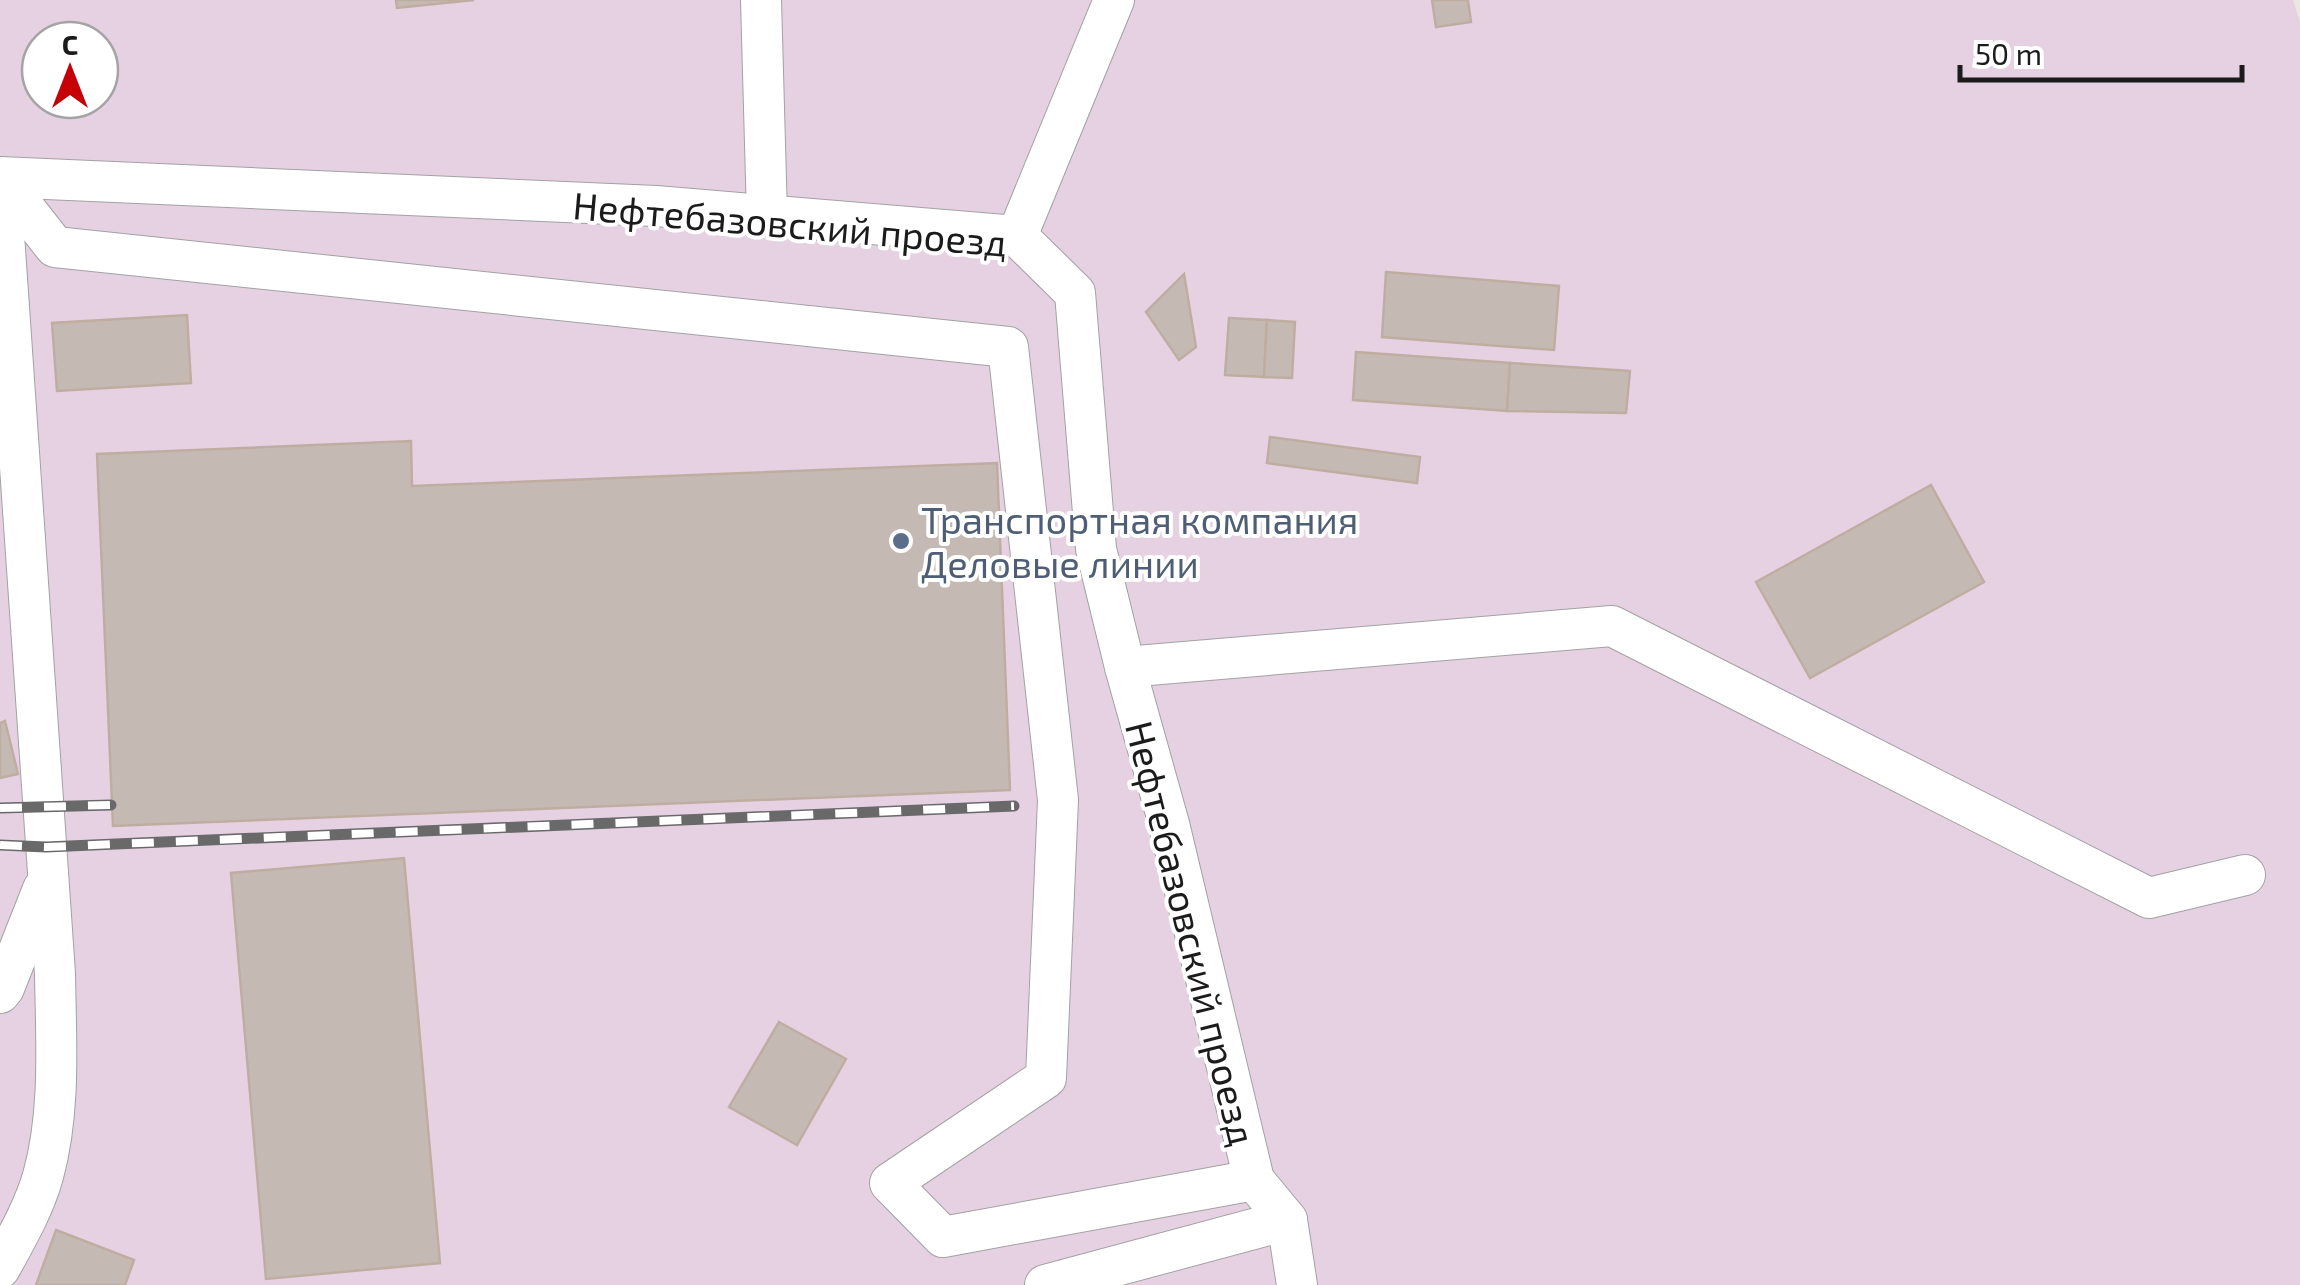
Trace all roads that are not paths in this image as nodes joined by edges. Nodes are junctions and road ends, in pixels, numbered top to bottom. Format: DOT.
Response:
graph roads {
  1 [pos="762,0"];
  2 [pos="1114,0"];
  3 [pos="0,177"];
  4 [pos="767,216"];
  5 [pos="1016,236"];
  6 [pos="1124,666"];
  7 [pos="2245,875"];
  8 [pos="48,876"];
  9 [pos="0,993"];
  10 [pos="1254,1180"];
  11 [pos="1287,1220"];
  12 [pos="0,1268"];
  13 [pos="1045,1285"];
  14 [pos="1297,1285"];
  1 -- 4 [label="street"];
  2 -- 5 [label="street"];
  3 -- 4 [label="street, Нефтебазовский проезд"];
  3 -- 8 [label="street"];
  3 -- 10 [label="street"];
  4 -- 5 [label="street, Нефтебазовский проезд"];
  5 -- 6 [label="street, Нефтебазовский проезд"];
  6 -- 7 [label="street"];
  6 -- 10 [label="street, Нефтебазовский проезд"];
  8 -- 9 [label="street"];
  8 -- 12 [label="street"];
  10 -- 11 [label="street, Нефтебазовский проезд"];
  11 -- 13 [label="street"];
  11 -- 14 [label="street"];
}
